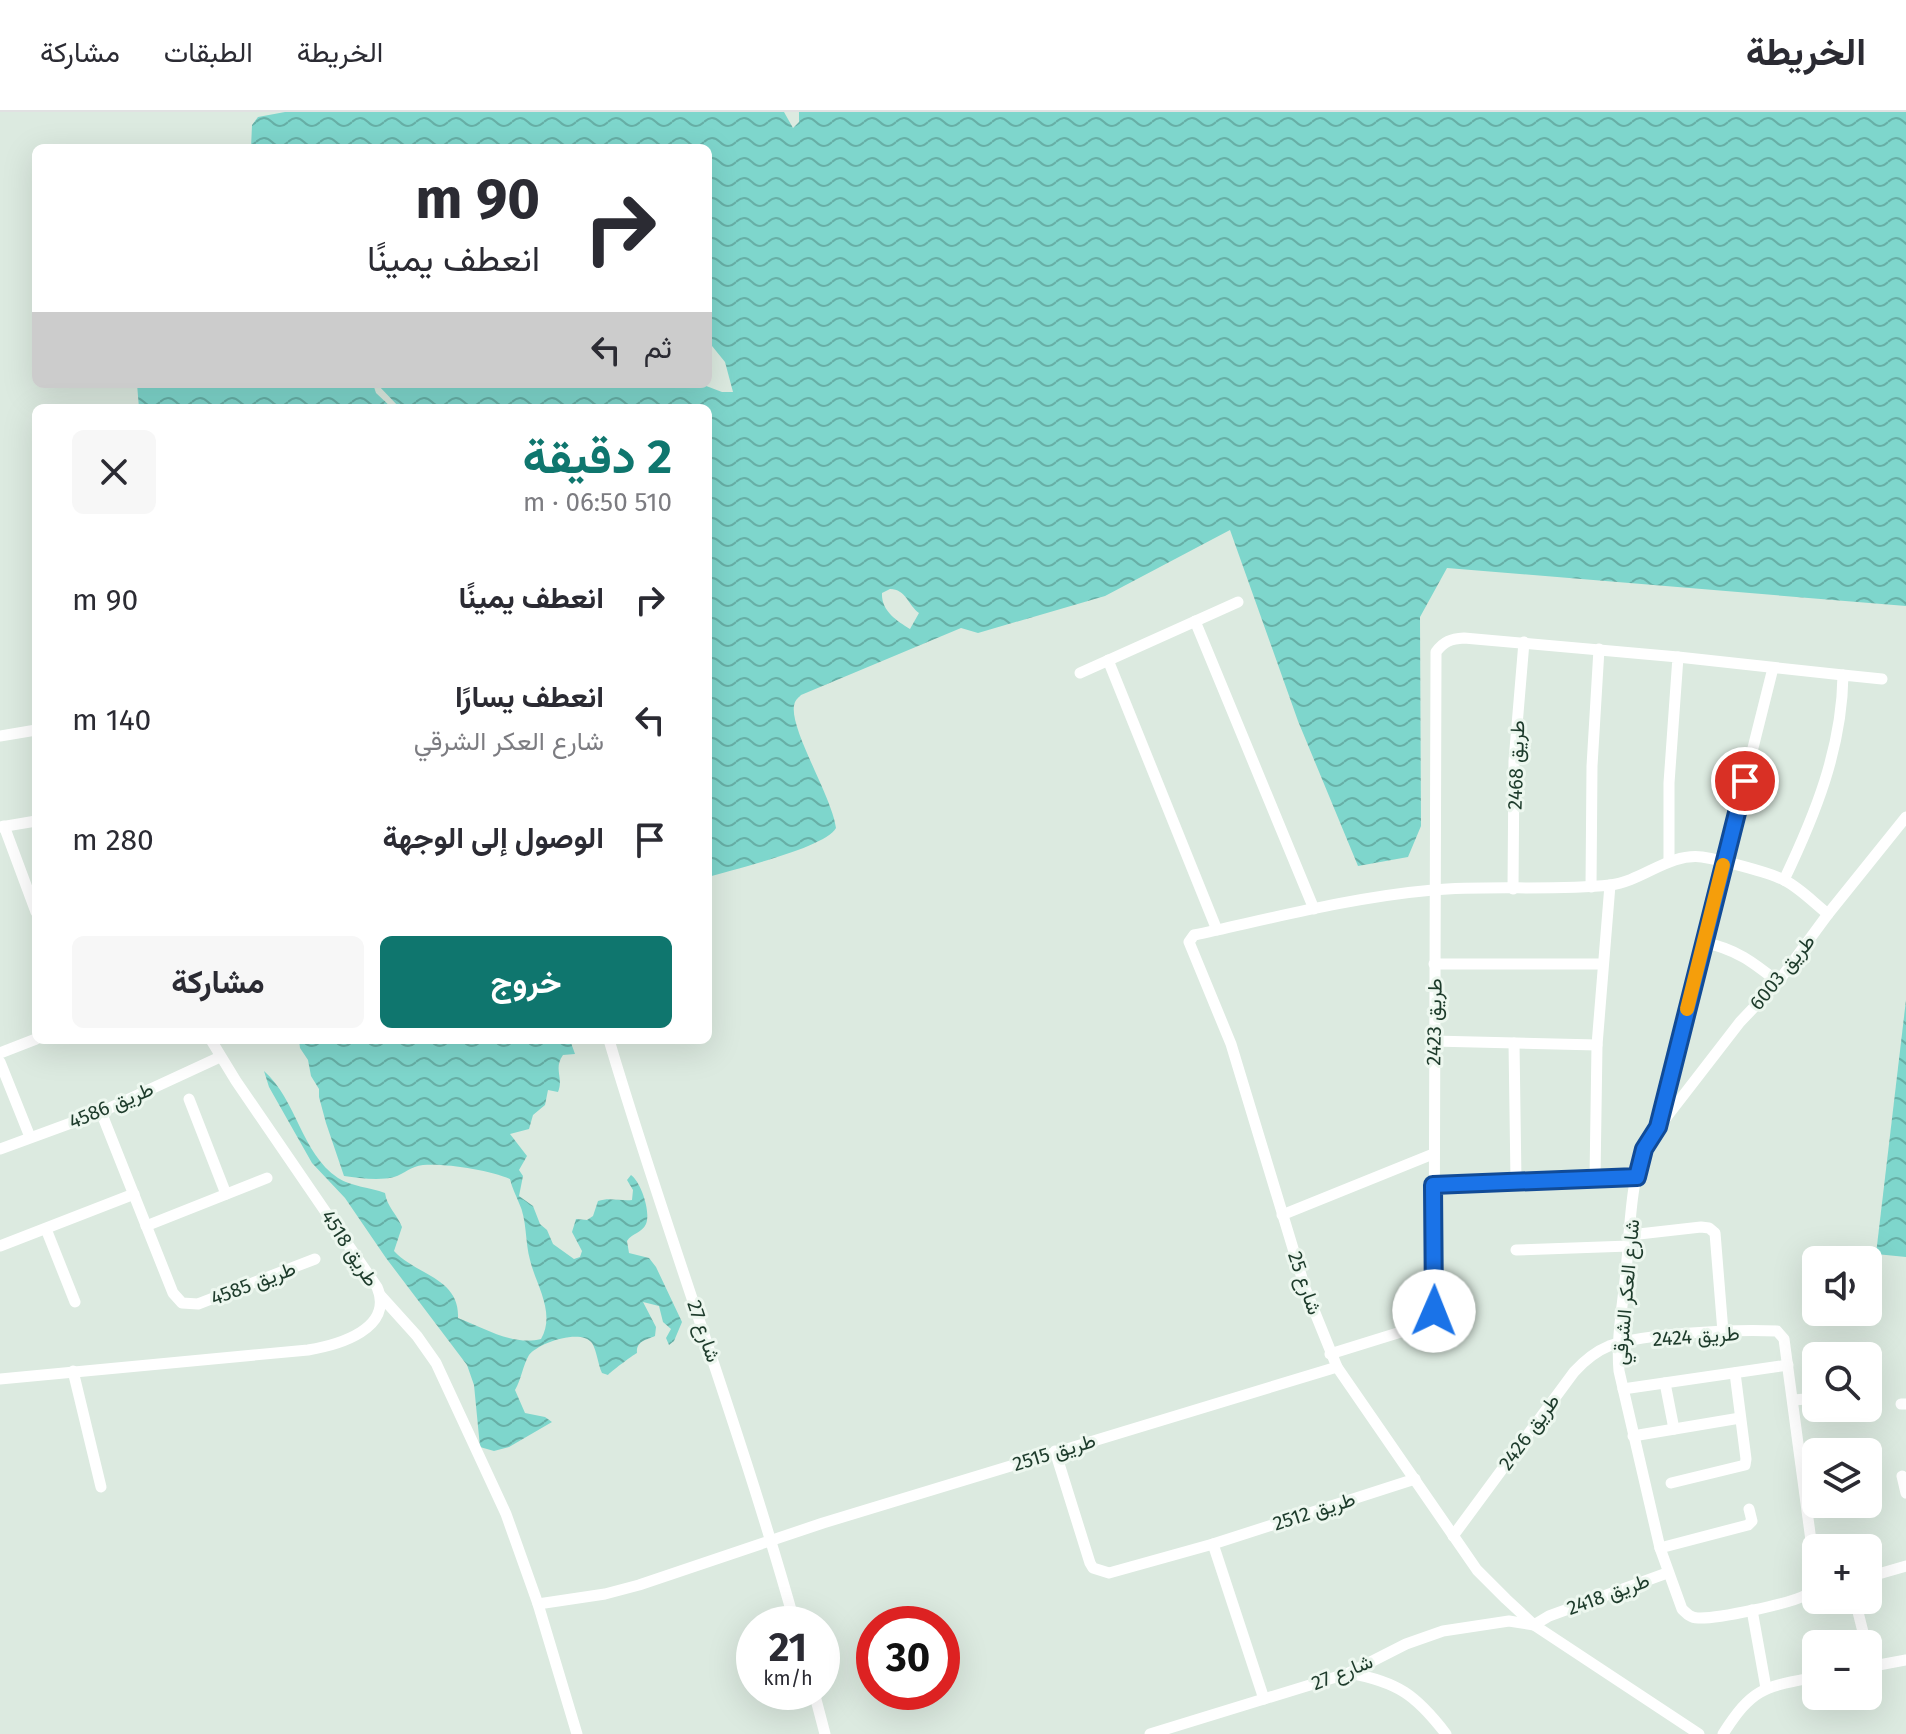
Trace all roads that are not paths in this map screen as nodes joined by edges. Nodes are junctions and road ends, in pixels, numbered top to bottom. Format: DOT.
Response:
graph roads {
  1 [pos="1238,602"];
  2 [pos="1195,621"];
  3 [pos="1524,642"];
  4 [pos="1599,649"];
  5 [pos="1678,657"];
  6 [pos="1108,660"];
  7 [pos="1773,668"];
  8 [pos="1080,673"];
  9 [pos="1843,675"];
  10 [pos="1882,679"];
  11 [pos="32,731"];
  12 [pos="0,736"];
  13 [pos="1906,817"];
  14 [pos="32,822"];
  15 [pos="2,827"];
  16 [pos="1669,861"];
  17 [pos="1724,863"];
  18 [pos="1784,880"];
  19 [pos="1610,885"];
  20 [pos="1591,887"];
  21 [pos="1513,889"];
  22 [pos="1434,890"];
  23 [pos="32,902"];
  24 [pos="1314,909"];
  25 [pos="1828,914"];
  26 [pos="1217,930"];
  27 [pos="1704,943"];
  28 [pos="1434,964"];
  29 [pos="1603,964"];
  30 [pos="1778,982"];
  31 [pos="32,1041"];
  32 [pos="1433,1041"];
  33 [pos="1514,1043"];
  34 [pos="213,1044"];
  35 [pos="610,1044"];
  36 [pos="1597,1045"];
  37 [pos="0,1053"];
  38 [pos="220,1057"];
  39 [pos="0,1062"];
  40 [pos="189,1099"];
  41 [pos="101,1112"];
  42 [pos="1658,1127"];
  43 [pos="30,1137"];
  44 [pos="0,1149"];
  45 [pos="1433,1154"];
  46 [pos="1637,1177"];
  47 [pos="267,1178"];
  48 [pos="1595,1178"];
  49 [pos="1516,1181"];
  50 [pos="1433,1185"];
  51 [pos="134,1194"];
  52 [pos="226,1194"];
  53 [pos="1282,1215"];
  54 [pos="146,1226"];
  55 [pos="46,1229"];
  56 [pos="1630,1241"];
  57 [pos="0,1246"];
  58 [pos="1516,1250"];
  59 [pos="315,1259"];
  60 [pos="380,1294"];
  61 [pos="75,1302"];
  62 [pos="1774,1331"];
  63 [pos="1723,1332"];
  64 [pos="1619,1343"];
  65 [pos="1330,1354"];
  66 [pos="1788,1365"];
  67 [pos="1337,1367"];
  68 [pos="73,1371"];
  69 [pos="1735,1373"];
  70 [pos="0,1379"];
  71 [pos="1665,1383"];
  72 [pos="1623,1389"];
  73 [pos="1802,1399"];
  74 [pos="1794,1400"];
  75 [pos="1740,1418"];
  76 [pos="1674,1429"];
  77 [pos="1633,1436"];
  78 [pos="1055,1451"];
  79 [pos="1902,1476"];
  80 [pos="1415,1479"];
  81 [pos="1671,1483"];
  82 [pos="101,1487"];
  83 [pos="1906,1493"];
  84 [pos="1749,1509"];
  85 [pos="1809,1534"];
  86 [pos="1453,1536"];
  87 [pos="772,1540"];
  88 [pos="1213,1544"];
  89 [pos="1660,1548"];
  90 [pos="1906,1566"];
  91 [pos="1667,1573"];
  92 [pos="1882,1573"];
  93 [pos="1802,1595"];
  94 [pos="538,1604"];
  95 [pos="790,1606"];
  96 [pos="1752,1610"];
  97 [pos="1534,1625"];
  98 [pos="1906,1660"];
  99 [pos="1882,1662"];
  100 [pos="1349,1673"];
  101 [pos="1802,1680"];
  102 [pos="1766,1688"];
  103 [pos="1264,1699"];
  104 [pos="819,1710"];
  105 [pos="577,1734"];
  106 [pos="825,1734"];
  107 [pos="1150,1734"];
  108 [pos="1446,1734"];
  109 [pos="1699,1734"];
  110 [pos="1723,1734"];
  1 -- 2 [label="street"];
  2 -- 6 [label="street"];
  2 -- 24 [label="street"];
  3 -- 4 [label="street"];
  3 -- 21 [label="street, طريق 2468"];
  3 -- 22 [label="street, طريق 2423"];
  4 -- 5 [label="street"];
  4 -- 20 [label="street"];
  5 -- 7 [label="street"];
  5 -- 16 [label="street"];
  6 -- 8 [label="street"];
  6 -- 26 [label="street"];
  7 -- 9 [label="street"];
  7 -- 17 [label="street, شارع العكر الشرقي"];
  9 -- 10 [label="street"];
  9 -- 18 [label="street"];
  11 -- 12 [label="street"];
  13 -- 25 [label="street, طريق 6003"];
  14 -- 15 [label="street"];
  15 -- 23 [label="street"];
  16 -- 17 [label="street"];
  16 -- 19 [label="street, شارع 25"];
  17 -- 18 [label="street"];
  17 -- 27 [label="street, شارع العكر الشرقي"];
  18 -- 25 [label="street"];
  19 -- 20 [label="street, شارع 25"];
  19 -- 29 [label="street"];
  20 -- 21 [label="street, شارع 25"];
  21 -- 22 [label="street, شارع 25"];
  22 -- 24 [label="street, شارع 25"];
  22 -- 28 [label="street, طريق 2423"];
  24 -- 26 [label="street, شارع 25"];
  25 -- 30 [label="street, طريق 6003"];
  26 -- 53 [label="street, شارع 25"];
  27 -- 30 [label="street"];
  27 -- 42 [label="street, شارع العكر الشرقي"];
  28 -- 29 [label="street"];
  28 -- 32 [label="street, طريق 2423"];
  29 -- 36 [label="street"];
  30 -- 42 [label="street, طريق 6003"];
  31 -- 37 [label="street"];
  32 -- 33 [label="street"];
  32 -- 45 [label="street, طريق 2423"];
  33 -- 36 [label="street"];
  33 -- 49 [label="street"];
  34 -- 38 [label="street, طريق 4518"];
  35 -- 87 [label="street, شارع 27"];
  36 -- 48 [label="street"];
  38 -- 41 [label="street, طريق 4586"];
  38 -- 60 [label="street, طريق 4518"];
  39 -- 43 [label="street"];
  40 -- 52 [label="street"];
  41 -- 43 [label="street, طريق 4586"];
  41 -- 51 [label="street, طريق 4585"];
  42 -- 46 [label="street, شارع العكر الشرقي"];
  43 -- 44 [label="street, طريق 4586"];
  45 -- 50 [label="street, طريق 2423"];
  45 -- 53 [label="street"];
  46 -- 48 [label="street"];
  46 -- 56 [label="street, شارع العكر الشرقي"];
  47 -- 52 [label="street"];
  48 -- 49 [label="street"];
  49 -- 50 [label="street"];
  50 -- 65 [label="street, طريق 2423"];
  51 -- 54 [label="street, طريق 4585"];
  51 -- 55 [label="street"];
  52 -- 54 [label="street"];
  53 -- 65 [label="street, شارع 25"];
  54 -- 59 [label="street, طريق 4585"];
  55 -- 57 [label="street"];
  55 -- 61 [label="street"];
  56 -- 58 [label="street"];
  56 -- 63 [label="street"];
  56 -- 64 [label="street, شارع العكر الشرقي"];
  60 -- 68 [label="street, طريق 4518"];
  60 -- 94 [label="street"];
  62 -- 63 [label="street, طريق 2424"];
  62 -- 66 [label="street, طريق 2418"];
  63 -- 64 [label="street, طريق 2424"];
  64 -- 72 [label="street, شارع العكر الشرقي"];
  64 -- 86 [label="street, طريق 2426"];
  65 -- 67 [label="street, شارع 25"];
  66 -- 69 [label="street"];
  66 -- 74 [label="street, طريق 2418"];
  67 -- 78 [label="street, طريق 2515"];
  67 -- 80 [label="street, شارع 25"];
  68 -- 70 [label="street, طريق 4518"];
  68 -- 82 [label="street"];
  69 -- 71 [label="street"];
  69 -- 75 [label="street"];
  71 -- 72 [label="street"];
  71 -- 76 [label="street"];
  72 -- 77 [label="street, شارع العكر الشرقي"];
  73 -- 74 [label="street"];
  74 -- 85 [label="street, طريق 2418"];
  75 -- 76 [label="street"];
  75 -- 81 [label="street"];
  76 -- 77 [label="street"];
  77 -- 89 [label="street, شارع العكر الشرقي"];
  78 -- 87 [label="street, طريق 2515"];
  78 -- 88 [label="street, طريق 2512"];
  79 -- 83 [label="street"];
  80 -- 86 [label="street, شارع 25"];
  80 -- 88 [label="street, طريق 2512"];
  84 -- 89 [label="street"];
  86 -- 97 [label="street, شارع 25"];
  87 -- 94 [label="street, طريق 2515"];
  87 -- 95 [label="street, شارع 27"];
  88 -- 103 [label="street"];
  89 -- 91 [label="street, شارع العكر الشرقي"];
  90 -- 92 [label="street"];
  91 -- 96 [label="street, طريق 2418"];
  91 -- 97 [label="street, طريق 2418"];
  93 -- 96 [label="street, طريق 2418"];
  94 -- 105 [label="street"];
  96 -- 102 [label="street"];
  97 -- 100 [label="street, شارع 27"];
  97 -- 109 [label="street, شارع 25"];
  98 -- 99 [label="street"];
  100 -- 103 [label="street, شارع 27"];
  100 -- 108 [label="street"];
  101 -- 102 [label="street"];
  102 -- 110 [label="street"];
  103 -- 107 [label="street, شارع 27"];
  104 -- 106 [label="street"];
}
